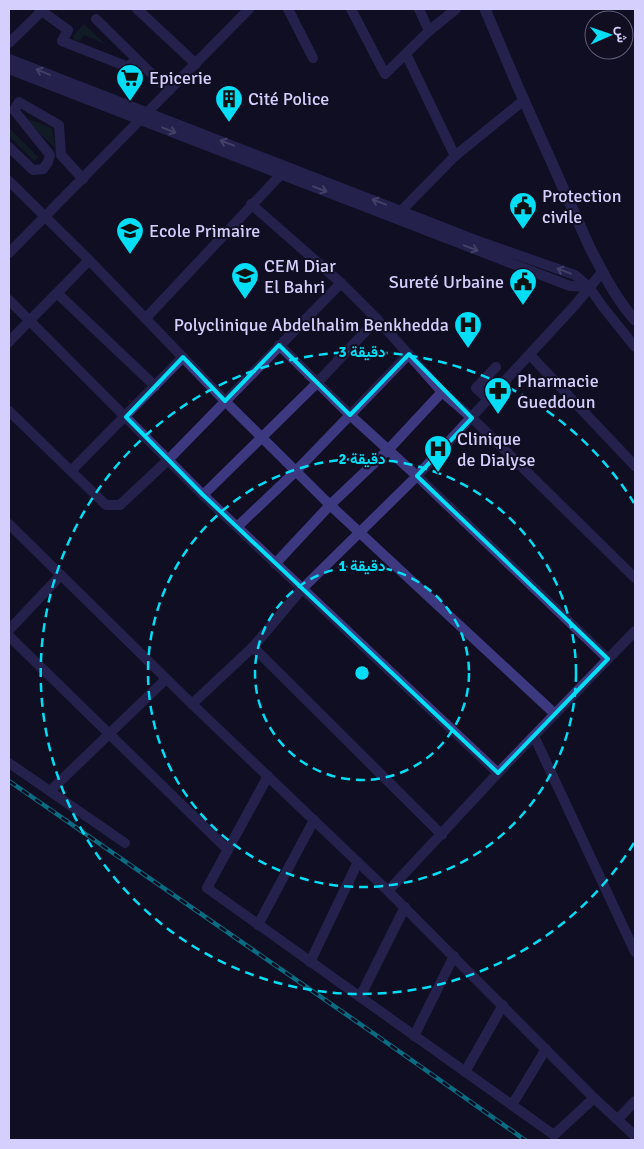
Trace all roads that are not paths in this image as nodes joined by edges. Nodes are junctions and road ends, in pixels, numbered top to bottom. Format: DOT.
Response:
graph roads {
  1 [pos="41,9"];
  2 [pos="137,9"];
  3 [pos="249,9"];
  4 [pos="288,9"];
  5 [pos="352,9"];
  6 [pos="419,9"];
  7 [pos="456,9"];
  8 [pos="485,9"];
  9 [pos="96,19"];
  10 [pos="429,32"];
  11 [pos="9,43"];
  12 [pos="406,54"];
  13 [pos="136,58"];
  14 [pos="313,58"];
  15 [pos="9,59"];
  16 [pos="196,64"];
  17 [pos="9,69"];
  18 [pos="170,90"];
  19 [pos="524,100"];
  20 [pos="144,116"];
  21 [pos="9,147"];
  22 [pos="56,155"];
  23 [pos="455,156"];
  24 [pos="289,167"];
  25 [pos="280,174"];
  26 [pos="82,179"];
  27 [pos="9,183"];
  28 [pos="251,204"];
  29 [pos="402,210"];
  30 [pos="45,216"];
  31 [pos="9,253"];
  32 [pos="89,260"];
  33 [pos="602,272"];
  34 [pos="340,283"];
  35 [pos="589,287"];
  36 [pos="58,294"];
  37 [pos="9,300"];
  38 [pos="146,318"];
  39 [pos="377,319"];
  40 [pos="29,320"];
  41 [pos="635,320"];
  42 [pos="9,342"];
  43 [pos="279,345"];
  44 [pos="635,347"];
  45 [pos="409,354"];
  46 [pos="530,355"];
  47 [pos="183,357"];
  48 [pos="496,367"];
  49 [pos="318,383"];
  50 [pos="155,386"];
  51 [pos="442,392"];
  52 [pos="488,399"];
  53 [pos="225,401"];
  54 [pos="9,411"];
  55 [pos="350,415"];
  56 [pos="126,417"];
  57 [pos="472,418"];
  58 [pos="261,437"];
  59 [pos="388,450"];
  60 [pos="168,460"];
  61 [pos="635,466"];
  62 [pos="71,471"];
  63 [pos="296,471"];
  64 [pos="417,476"];
  65 [pos="203,495"];
  66 [pos="330,504"];
  67 [pos="9,524"];
  68 [pos="237,527"];
  69 [pos="359,532"];
  70 [pos="275,564"];
  71 [pos="61,575"];
  72 [pos="635,578"];
  73 [pos="302,589"];
  74 [pos="9,630"];
  75 [pos="634,635"];
  76 [pos="9,636"];
  77 [pos="253,646"];
  78 [pos="608,659"];
  79 [pos="166,679"];
  80 [pos="192,704"];
  81 [pos="555,714"];
  82 [pos="109,733"];
  83 [pos="534,736"];
  84 [pos="9,763"];
  85 [pos="498,773"];
  86 [pos="268,776"];
  87 [pos="50,791"];
  88 [pos="314,820"];
  89 [pos="442,834"];
  90 [pos="125,843"];
  91 [pos="228,850"];
  92 [pos="358,862"];
  93 [pos="388,891"];
  94 [pos="405,907"];
  95 [pos="258,925"];
  96 [pos="635,952"];
  97 [pos="454,956"];
  98 [pos="310,962"];
  99 [pos="360,997"];
  100 [pos="503,1005"];
  101 [pos="414,1036"];
  102 [pos="546,1049"];
  103 [pos="465,1072"];
  104 [pos="594,1098"];
  105 [pos="635,1100"];
  106 [pos="512,1106"];
  107 [pos="618,1119"];
  108 [pos="635,1136"];
  1 -- 11 [label="street"];
  1 -- 13 [label="street"];
  2 -- 16 [label="street"];
  3 -- 16 [label="street"];
  4 -- 14 [label="street"];
  5 -- 12 [label="street"];
  6 -- 10 [label="street"];
  7 -- 10 [label="street"];
  8 -- 19 [label="street"];
  9 -- 13 [label="street"];
  10 -- 12 [label="street"];
  12 -- 23 [label="street"];
  13 -- 18 [label="street"];
  20 -- 15 [label="street, one-way"];
  16 -- 18 [label="street"];
  17 -- 20 [label="street"];
  18 -- 20 [label="street"];
  19 -- 23 [label="street"];
  19 -- 33 [label="street"];
  24 -- 20 [label="street, one-way"];
  20 -- 25 [label="street, one-way"];
  20 -- 26 [label="street"];
  21 -- 22 [label="street"];
  22 -- 22 [label="street"];
  22 -- 26 [label="street"];
  23 -- 29 [label="street"];
  24 -- 25 [label="street"];
  29 -- 24 [label="street, one-way"];
  25 -- 28 [label="street"];
  25 -- 35 [label="street, one-way"];
  26 -- 30 [label="street"];
  27 -- 30 [label="street"];
  28 -- 34 [label="street"];
  28 -- 38 [label="street"];
  35 -- 29 [label="street, one-way"];
  30 -- 31 [label="street"];
  30 -- 32 [label="street"];
  32 -- 36 [label="street"];
  32 -- 38 [label="street"];
  33 -- 35 [label="street"];
  33 -- 41 [label="street"];
  34 -- 39 [label="street"];
  34 -- 43 [label="street"];
  35 -- 44 [label="street"];
  35 -- 46 [label="street"];
  36 -- 40 [label="street"];
  36 -- 50 [label="street"];
  37 -- 40 [label="street"];
  38 -- 47 [label="street"];
  39 -- 45 [label="street"];
  39 -- 49 [label="street"];
  40 -- 42 [label="street"];
  40 -- 56 [label="street"];
  43 -- 49 [label="street"];
  43 -- 53 [label="street"];
  45 -- 51 [label="street"];
  45 -- 55 [label="street"];
  46 -- 52 [label="street"];
  46 -- 61 [label="street"];
  47 -- 50 [label="street"];
  47 -- 53 [label="street"];
  48 -- 52 [label="street"];
  49 -- 55 [label="street"];
  49 -- 58 [label="street"];
  50 -- 56 [label="street"];
  51 -- 57 [label="street"];
  51 -- 59 [label="street"];
  52 -- 57 [label="street"];
  53 -- 58 [label="street"];
  53 -- 60 [label="street"];
  54 -- 62 [label="street"];
  55 -- 59 [label="street"];
  55 -- 63 [label="street"];
  56 -- 60 [label="street"];
  56 -- 62 [label="street"];
  57 -- 64 [label="street"];
  57 -- 72 [label="street"];
  58 -- 63 [label="street"];
  58 -- 65 [label="street"];
  59 -- 64 [label="street"];
  59 -- 66 [label="street"];
  60 -- 62 [label="street"];
  60 -- 65 [label="street"];
  63 -- 66 [label="street"];
  63 -- 68 [label="street"];
  64 -- 69 [label="street"];
  64 -- 78 [label="street"];
  65 -- 68 [label="street"];
  66 -- 69 [label="street"];
  66 -- 70 [label="street"];
  67 -- 71 [label="street"];
  68 -- 70 [label="street"];
  69 -- 73 [label="street"];
  69 -- 81 [label="street"];
  70 -- 73 [label="street"];
  71 -- 74 [label="street"];
  71 -- 79 [label="street"];
  73 -- 77 [label="street"];
  73 -- 85 [label="street"];
  75 -- 78 [label="street"];
  76 -- 82 [label="street"];
  77 -- 80 [label="street"];
  77 -- 89 [label="street"];
  78 -- 81 [label="street"];
  79 -- 80 [label="street"];
  79 -- 82 [label="street"];
  80 -- 86 [label="street"];
  81 -- 83 [label="street"];
  82 -- 87 [label="street"];
  82 -- 91 [label="street"];
  83 -- 85 [label="street"];
  83 -- 96 [label="street"];
  84 -- 87 [label="street"];
  85 -- 89 [label="street"];
  86 -- 88 [label="street"];
  86 -- 91 [label="street"];
  87 -- 90 [label="street"];
  88 -- 92 [label="street"];
  88 -- 95 [label="street"];
  89 -- 93 [label="street"];
  91 -- 95 [label="street"];
  92 -- 93 [label="street"];
  92 -- 98 [label="street"];
  93 -- 94 [label="street"];
  94 -- 97 [label="street"];
  94 -- 99 [label="street"];
  95 -- 98 [label="street"];
  97 -- 100 [label="street"];
  97 -- 101 [label="street"];
  98 -- 99 [label="street"];
  99 -- 101 [label="street"];
  100 -- 102 [label="street"];
  100 -- 103 [label="street"];
  101 -- 103 [label="street"];
  102 -- 104 [label="street"];
  102 -- 106 [label="street"];
  103 -- 106 [label="street"];
  104 -- 106 [label="street"];
  104 -- 107 [label="street"];
  105 -- 107 [label="street"];
  107 -- 108 [label="street"];
}
